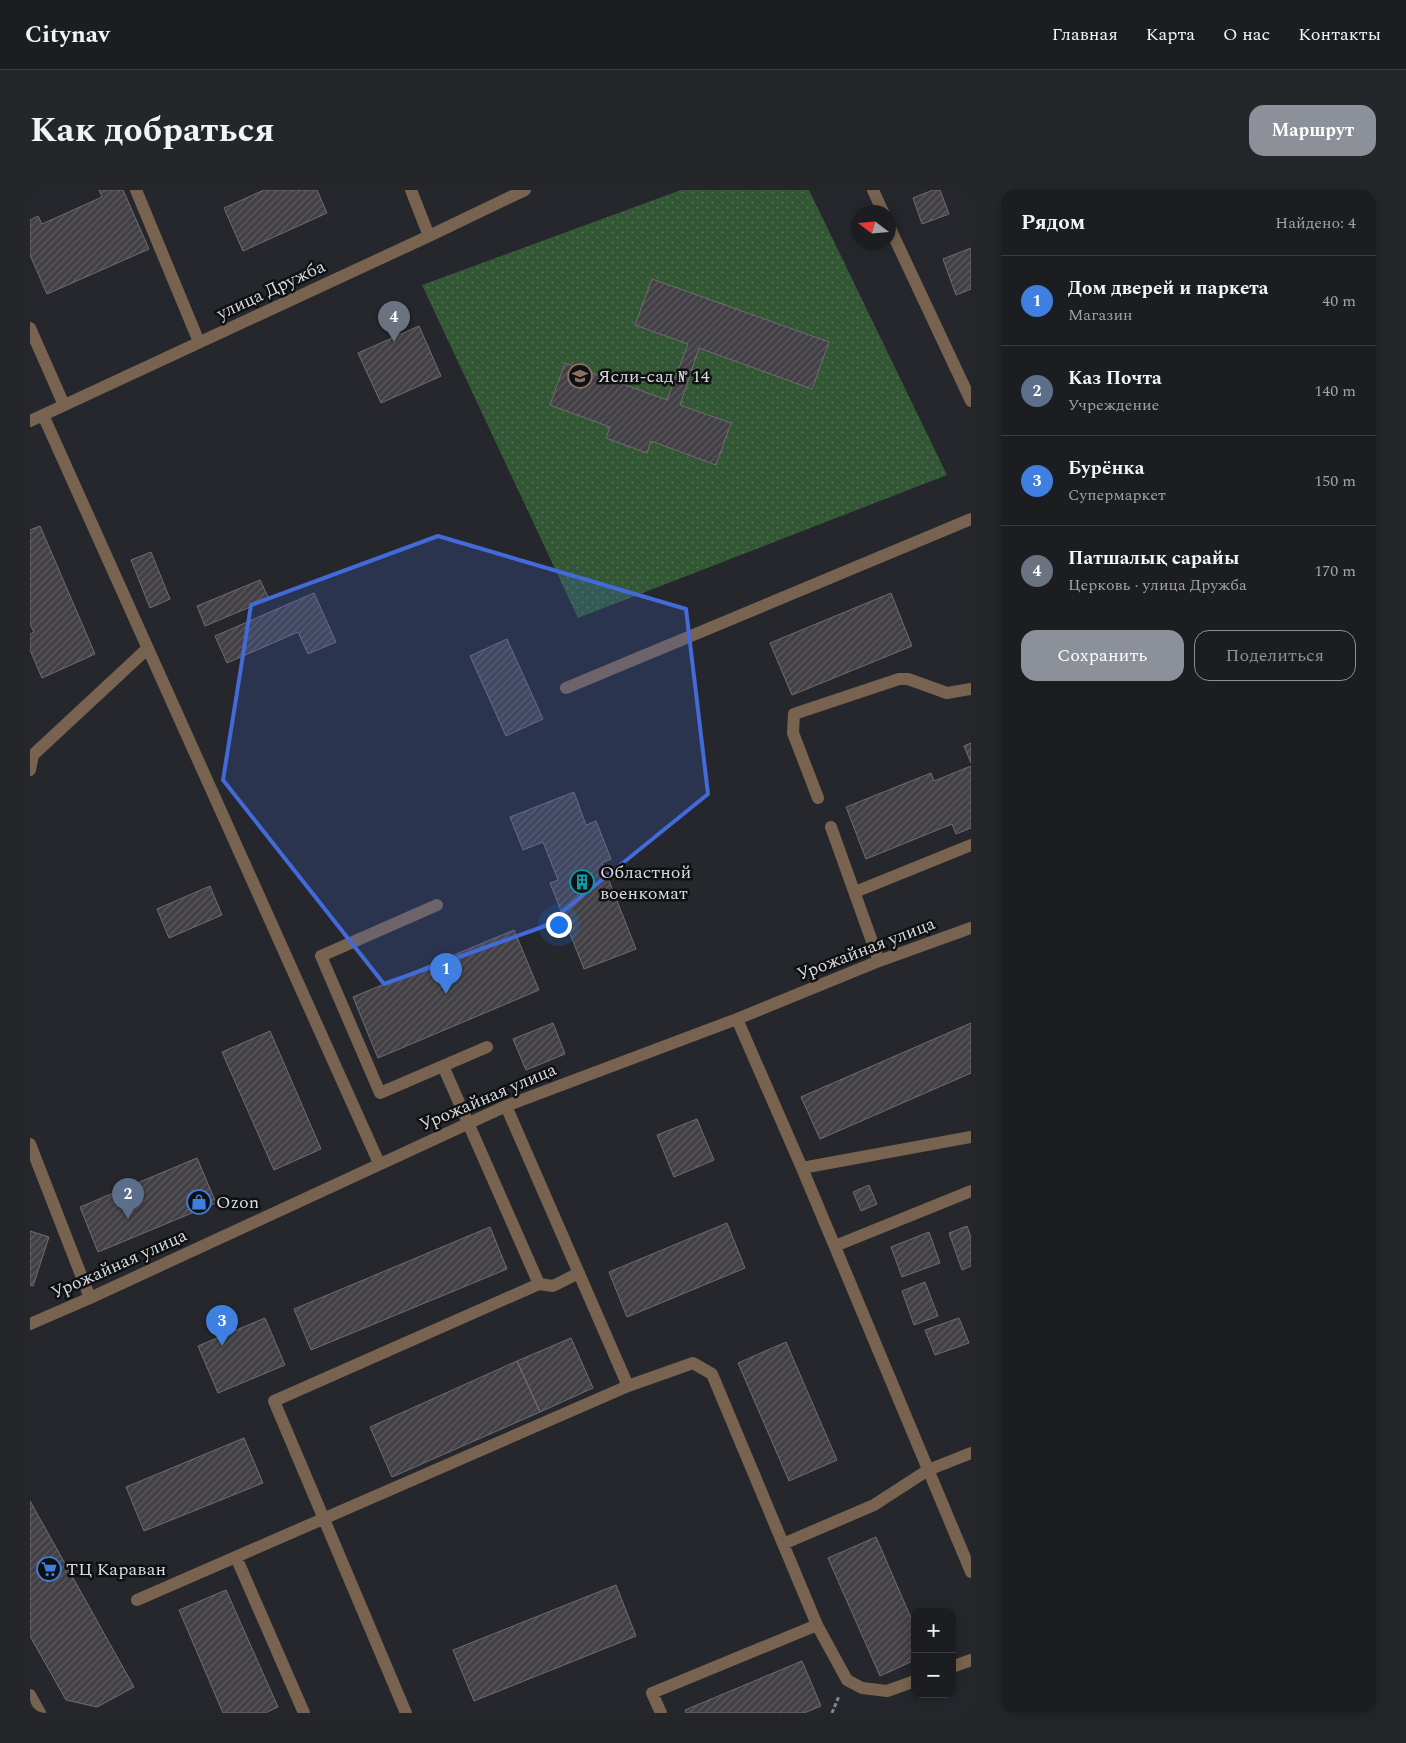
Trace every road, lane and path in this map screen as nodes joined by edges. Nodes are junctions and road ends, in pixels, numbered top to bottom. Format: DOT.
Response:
graph roads {
  1 [pos="136,190"];
  2 [pos="411,190"];
  3 [pos="525,190"];
  4 [pos="872,190"];
  5 [pos="880,205"];
  6 [pos="429,236"];
  7 [pos="896,241"];
  8 [pos="30,328"];
  9 [pos="199,342"];
  10 [pos="971,401"];
  11 [pos="64,405"];
  12 [pos="43,415"];
  13 [pos="30,421"];
  14 [pos="971,519"];
  15 [pos="148,648"];
  16 [pos="566,688"];
  17 [pos="971,689"];
  18 [pos="31,754"];
  19 [pos="30,770"];
  20 [pos="818,798"];
  21 [pos="831,827"];
  22 [pos="971,845"];
  23 [pos="855,892"];
  24 [pos="437,905"];
  25 [pos="971,928"];
  26 [pos="879,961"];
  27 [pos="737,1019"];
  28 [pos="487,1047"];
  29 [pos="443,1066"];
  30 [pos="506,1106"];
  31 [pos="469,1124"];
  32 [pos="971,1137"];
  33 [pos="30,1144"];
  34 [pos="379,1164"];
  35 [pos="802,1168"];
  36 [pos="971,1192"];
  37 [pos="835,1246"];
  38 [pos="579,1273"];
  39 [pos="539,1284"];
  40 [pos="90,1298"];
  41 [pos="30,1324"];
  42 [pos="628,1386"];
  43 [pos="971,1453"];
  44 [pos="928,1470"];
  45 [pos="324,1519"];
  46 [pos="783,1544"];
  47 [pos="236,1557"];
  48 [pos="971,1572"];
  49 [pos="137,1600"];
  50 [pos="817,1625"];
  51 [pos="971,1660"];
  52 [pos="956,1666"];
  53 [pos="911,1682"];
  54 [pos="30,1695"];
  55 [pos="40,1713"];
  56 [pos="304,1713"];
  57 [pos="406,1713"];
  58 [pos="661,1713"];
  1 -- 9 [label="street"];
  2 -- 6 [label="street"];
  3 -- 6 [label="street, улица Дружба"];
  4 -- 5 [label="street"];
  6 -- 9 [label="street, улица Дружба"];
  7 -- 10 [label="street"];
  8 -- 11 [label="street"];
  9 -- 11 [label="street, улица Дружба"];
  11 -- 12 [label="street, улица Дружба"];
  12 -- 13 [label="street, улица Дружба"];
  12 -- 15 [label="street"];
  14 -- 16 [label="street"];
  15 -- 18 [label="street"];
  15 -- 34 [label="street"];
  17 -- 20 [label="street"];
  18 -- 19 [label="street"];
  21 -- 23 [label="street"];
  22 -- 23 [label="street"];
  23 -- 26 [label="street"];
  24 -- 29 [label="street"];
  25 -- 26 [label="street, Урожайная улица"];
  26 -- 27 [label="street, Урожайная улица"];
  27 -- 30 [label="street, Урожайная улица"];
  27 -- 35 [label="street"];
  28 -- 29 [label="street"];
  29 -- 31 [label="street"];
  30 -- 31 [label="street, Урожайная улица"];
  30 -- 38 [label="street"];
  31 -- 34 [label="street, Урожайная улица"];
  31 -- 39 [label="street"];
  32 -- 35 [label="street"];
  33 -- 40 [label="street"];
  34 -- 40 [label="street, Урожайная улица"];
  35 -- 37 [label="street"];
  36 -- 37 [label="street"];
  37 -- 44 [label="street"];
  38 -- 39 [label="street"];
  38 -- 42 [label="street"];
  39 -- 45 [label="street"];
  40 -- 41 [label="street, Урожайная улица"];
  42 -- 45 [label="street"];
  42 -- 46 [label="street"];
  43 -- 44 [label="street"];
  44 -- 46 [label="street"];
  44 -- 48 [label="street"];
  45 -- 47 [label="street"];
  45 -- 57 [label="street"];
  46 -- 50 [label="street"];
  47 -- 49 [label="street"];
  47 -- 56 [label="street"];
  50 -- 53 [label="street"];
  50 -- 58 [label="street"];
  51 -- 52 [label="street"];
  54 -- 55 [label="street"];
}
